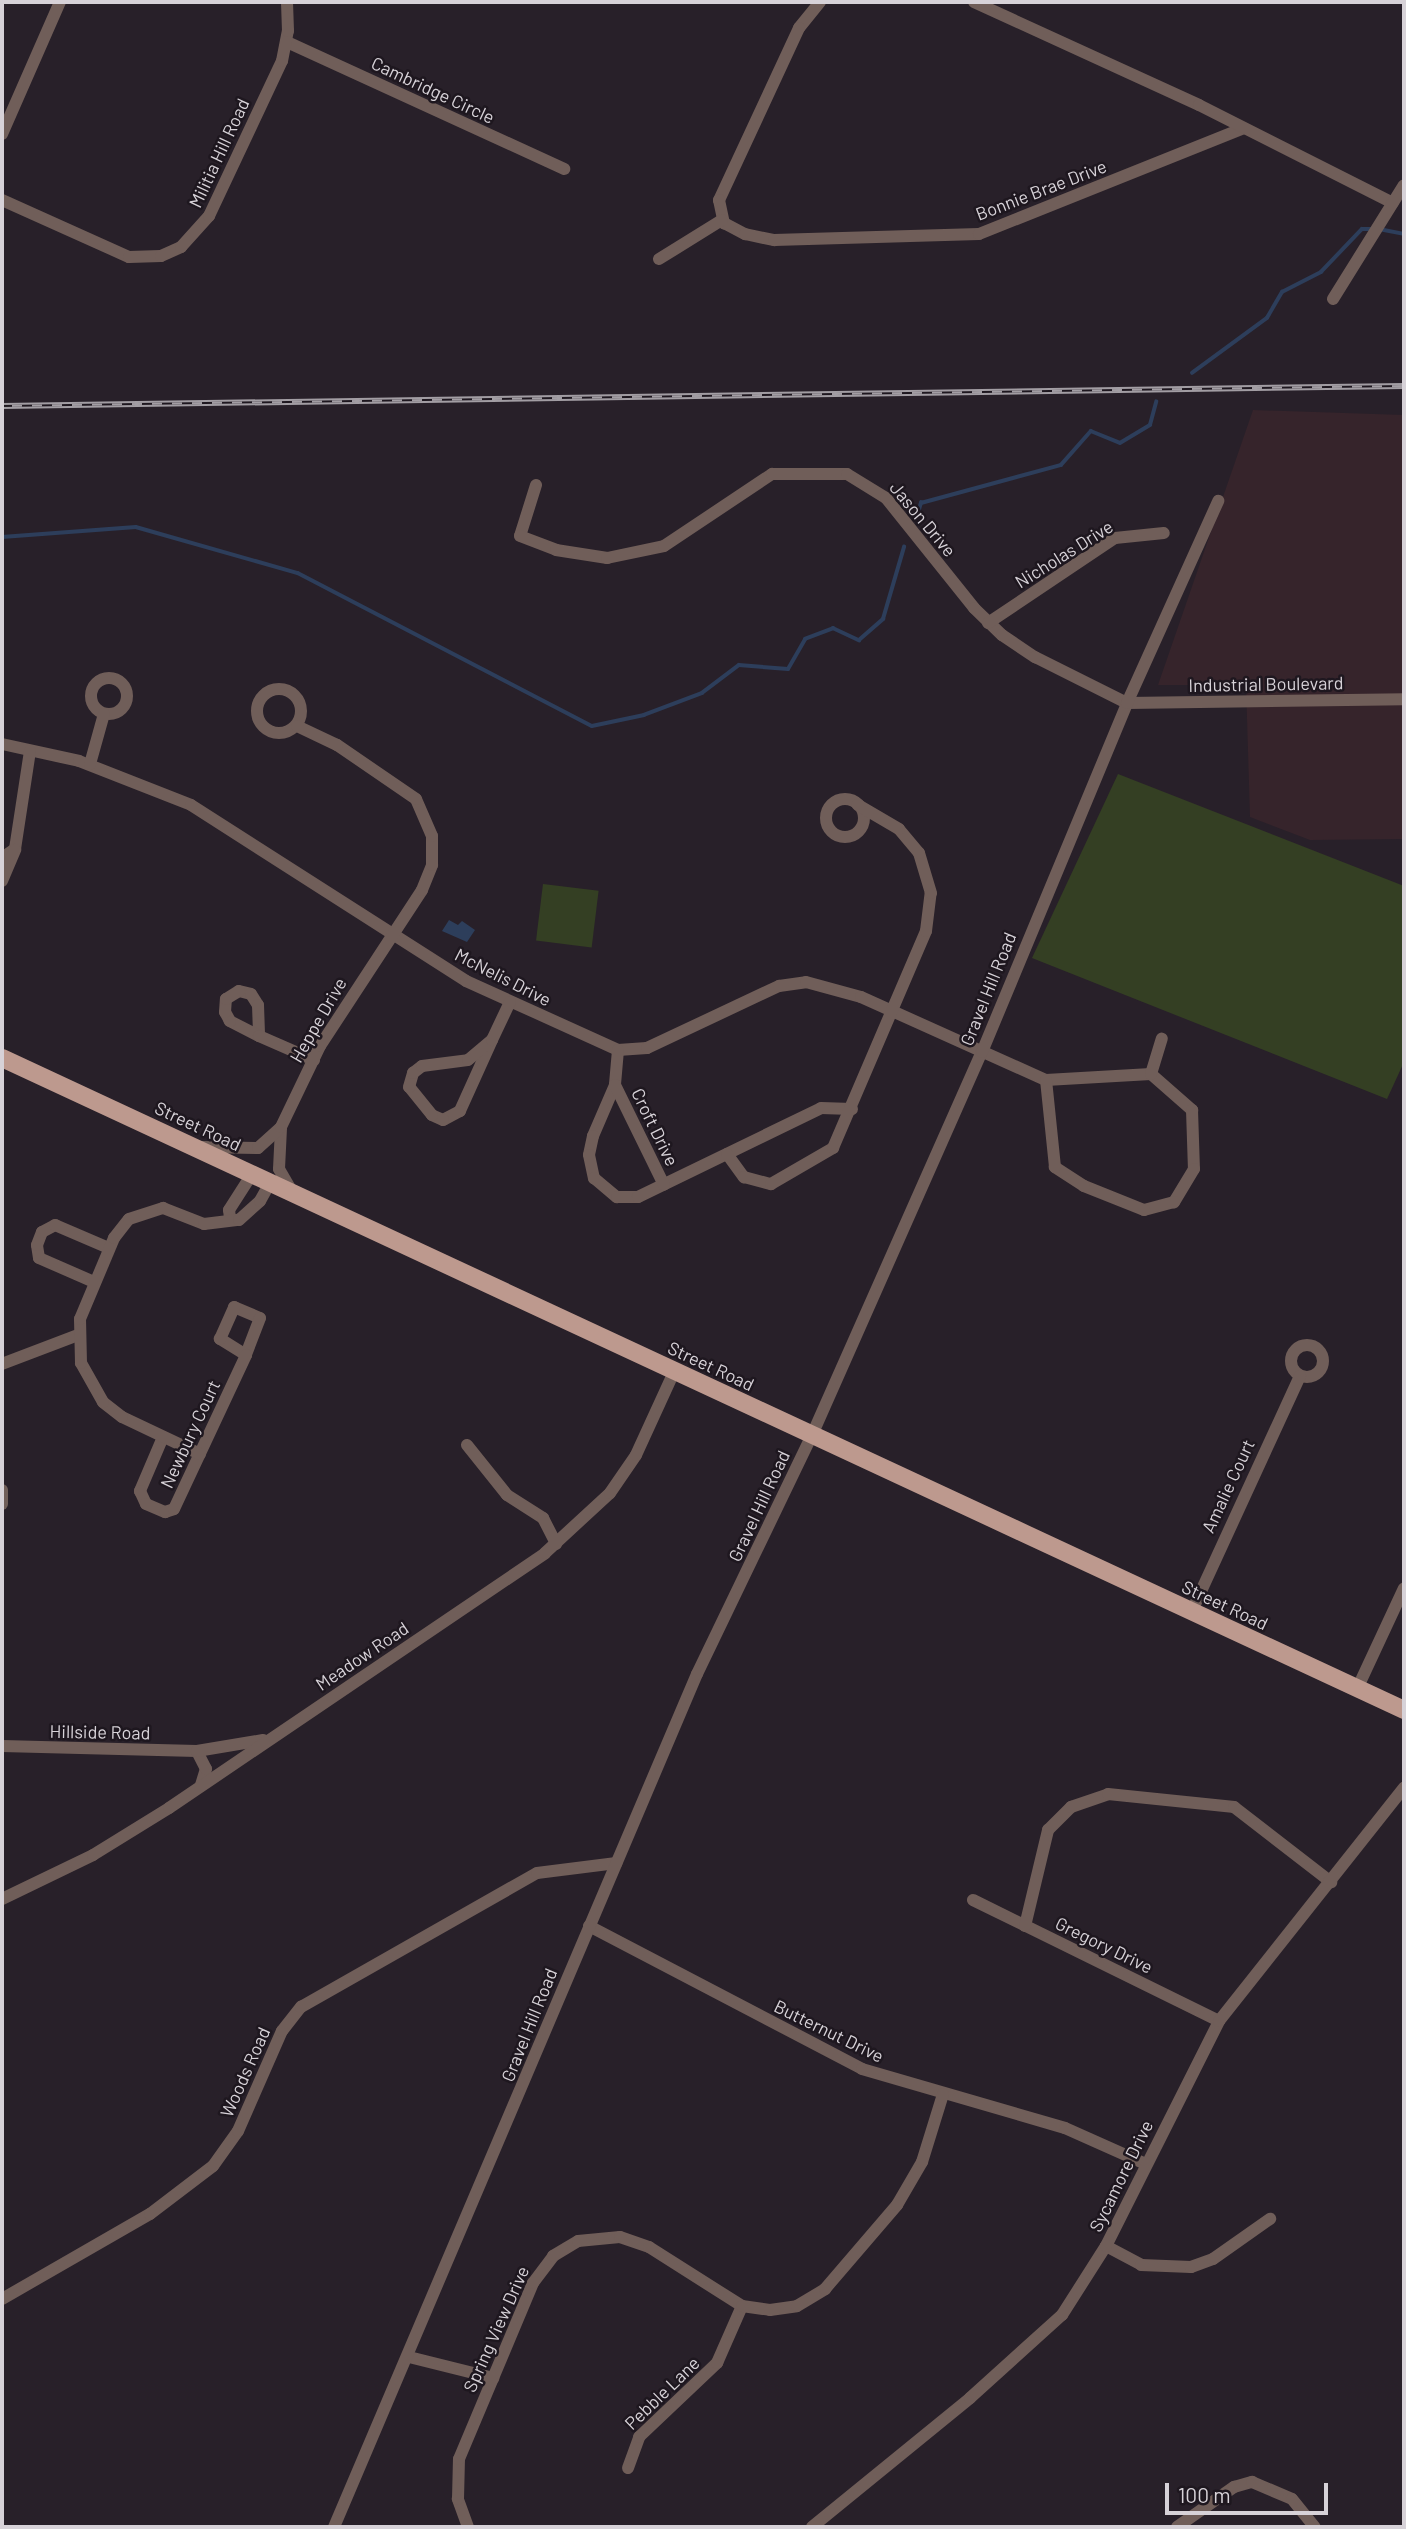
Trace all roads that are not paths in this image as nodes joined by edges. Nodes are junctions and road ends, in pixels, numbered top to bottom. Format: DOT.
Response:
graph roads {
  1 [pos="60,2"];
  2 [pos="287,2"];
  3 [pos="820,2"];
  4 [pos="974,2"];
  5 [pos="286,42"];
  6 [pos="1244,128"];
  7 [pos="2,134"];
  8 [pos="564,169"];
  9 [pos="1404,185"];
  10 [pos="2,200"];
  11 [pos="1390,208"];
  12 [pos="722,220"];
  13 [pos="659,259"];
  14 [pos="1333,299"];
  15 [pos="536,485"];
  16 [pos="1218,501"];
  17 [pos="1164,533"];
  18 [pos="988,623"];
  19 [pos="1404,699"];
  20 [pos="1127,703"];
  21 [pos="104,714"];
  22 [pos="297,726"];
  23 [pos="2,744"];
  24 [pos="30,751"];
  25 [pos="90,764"];
  26 [pos="858,805"];
  27 [pos="15,849"];
  28 [pos="2,858"];
  29 [pos="2,881"];
  30 [pos="391,934"];
  31 [pos="510,1002"];
  32 [pos="893,1011"];
  33 [pos="259,1036"];
  34 [pos="1162,1039"];
  35 [pos="492,1040"];
  36 [pos="618,1050"];
  37 [pos="982,1052"];
  38 [pos="2,1058"];
  39 [pos="314,1060"];
  40 [pos="1151,1074"];
  41 [pos="1046,1080"];
  42 [pos="615,1085"];
  43 [pos="852,1109"];
  44 [pos="281,1127"];
  45 [pos="191,1146"];
  46 [pos="727,1154"];
  47 [pos="252,1174"];
  48 [pos="270,1183"];
  49 [pos="664,1185"];
  50 [pos="300,1197"];
  51 [pos="230,1218"];
  52 [pos="109,1248"];
  53 [pos="94,1282"];
  54 [pos="78,1335"];
  55 [pos="246,1355"];
  56 [pos="2,1364"];
  57 [pos="674,1372"];
  58 [pos="1300,1376"];
  59 [pos="811,1435"];
  60 [pos="163,1437"];
  61 [pos="467,1445"];
  62 [pos="200,1454"];
  63 [pos="2,1490"];
  64 [pos="2,1504"];
  65 [pos="556,1544"];
  66 [pos="1404,1588"];
  67 [pos="1191,1613"];
  68 [pos="1357,1689"];
  69 [pos="1404,1710"];
  70 [pos="270,1739"];
  71 [pos="2,1746"];
  72 [pos="197,1751"];
  73 [pos="201,1785"];
  74 [pos="1404,1788"];
  75 [pos="616,1863"];
  76 [pos="1331,1882"];
  77 [pos="2,1899"];
  78 [pos="973,1900"];
  79 [pos="589,1926"];
  80 [pos="1025,1926"];
  81 [pos="1219,2021"];
  82 [pos="943,2094"];
  83 [pos="1146,2164"];
  84 [pos="1270,2219"];
  85 [pos="1106,2246"];
  86 [pos="2,2299"];
  87 [pos="742,2306"];
  88 [pos="409,2357"];
  89 [pos="492,2378"];
  90 [pos="628,2468"];
  91 [pos="334,2527"];
  92 [pos="468,2527"];
  93 [pos="812,2527"];
  94 [pos="1177,2527"];
  95 [pos="1315,2527"];
  1 -- 7 [label="street"];
  2 -- 5 [label="street, Militia Hill Road"];
  3 -- 12 [label="street"];
  4 -- 6 [label="street"];
  5 -- 8 [label="street, Cambridge Circle"];
  5 -- 10 [label="street, Militia Hill Road"];
  6 -- 11 [label="street"];
  6 -- 12 [label="street, Bonnie Brae Drive"];
  9 -- 11 [label="street"];
  11 -- 14 [label="street"];
  12 -- 13 [label="street"];
  15 -- 18 [label="street, Jason Drive"];
  16 -- 20 [label="street, Gravel Hill Road"];
  17 -- 18 [label="street, Nicholas Drive"];
  18 -- 20 [label="street, Jason Drive"];
  19 -- 20 [label="street, Industrial Boulevard"];
  20 -- 37 [label="street, Gravel Hill Road"];
  21 -- 25 [label="street"];
  22 -- 30 [label="street, Heppe Drive"];
  23 -- 24 [label="street, McNelis Drive"];
  24 -- 25 [label="street, McNelis Drive"];
  24 -- 27 [label="street"];
  25 -- 30 [label="street, McNelis Drive"];
  26 -- 32 [label="street"];
  27 -- 28 [label="street"];
  27 -- 29 [label="street"];
  30 -- 31 [label="street, McNelis Drive"];
  30 -- 39 [label="street, Heppe Drive"];
  31 -- 35 [label="street"];
  31 -- 36 [label="street, McNelis Drive"];
  32 -- 36 [label="street"];
  32 -- 37 [label="street"];
  32 -- 43 [label="street"];
  33 -- 39 [label="street"];
  34 -- 40 [label="street"];
  35 -- 35 [label="street"];
  36 -- 42 [label="street, Croft Drive"];
  37 -- 41 [label="street"];
  37 -- 59 [label="street, Gravel Hill Road"];
  38 -- 45 [label="main road, Street Road"];
  39 -- 44 [label="street, Heppe Drive"];
  40 -- 41 [label="street"];
  40 -- 41 [label="street"];
  42 -- 49 [label="street, Croft Drive"];
  42 -- 49 [label="street, Croft Drive"];
  43 -- 46 [label="street, Croft Drive"];
  43 -- 46 [label="street"];
  44 -- 45 [label="street, Heppe Drive"];
  44 -- 50 [label="street, Heppe Drive"];
  45 -- 47 [label="main road, Street Road"];
  46 -- 49 [label="street, Croft Drive"];
  47 -- 48 [label="main road, Street Road"];
  47 -- 51 [label="street"];
  48 -- 50 [label="main road, Street Road"];
  48 -- 51 [label="street"];
  50 -- 57 [label="main road, Street Road"];
  51 -- 52 [label="street"];
  52 -- 53 [label="street"];
  52 -- 53 [label="street"];
  53 -- 54 [label="street"];
  54 -- 56 [label="street"];
  54 -- 60 [label="street"];
  55 -- 62 [label="street, Newbury Court"];
  57 -- 59 [label="main road, Street Road"];
  57 -- 65 [label="street, Meadow Road"];
  58 -- 67 [label="street, Amalie Court"];
  59 -- 67 [label="main road, Street Road"];
  59 -- 75 [label="street, Gravel Hill Road"];
  60 -- 62 [label="street"];
  60 -- 62 [label="street, Newbury Court"];
  61 -- 65 [label="street"];
  63 -- 64 [label="street"];
  65 -- 70 [label="street, Meadow Road"];
  66 -- 68 [label="street"];
  67 -- 68 [label="main road, Street Road"];
  68 -- 69 [label="main road, Street Road"];
  70 -- 72 [label="street, Hillside Road"];
  70 -- 73 [label="street, Meadow Road"];
  71 -- 72 [label="street, Hillside Road"];
  72 -- 73 [label="street"];
  73 -- 77 [label="street, Meadow Road"];
  74 -- 76 [label="street, Sycamore Drive"];
  75 -- 79 [label="street, Gravel Hill Road"];
  75 -- 86 [label="street, Woods Road"];
  76 -- 80 [label="street"];
  76 -- 81 [label="street, Sycamore Drive"];
  78 -- 80 [label="street, Gregory Drive"];
  79 -- 82 [label="street, Butternut Drive"];
  79 -- 88 [label="street, Gravel Hill Road"];
  80 -- 81 [label="street, Gregory Drive"];
  81 -- 83 [label="street, Sycamore Drive"];
  82 -- 83 [label="street, Butternut Drive"];
  82 -- 87 [label="street, Spring View Drive"];
  83 -- 85 [label="street, Sycamore Drive"];
  84 -- 85 [label="street"];
  85 -- 93 [label="street, Sycamore Drive"];
  87 -- 89 [label="street, Spring View Drive"];
  87 -- 90 [label="street, Pebble Lane"];
  88 -- 89 [label="street"];
  88 -- 91 [label="street, Gravel Hill Road"];
  89 -- 92 [label="street, Spring View Drive"];
  94 -- 95 [label="street"];
}
